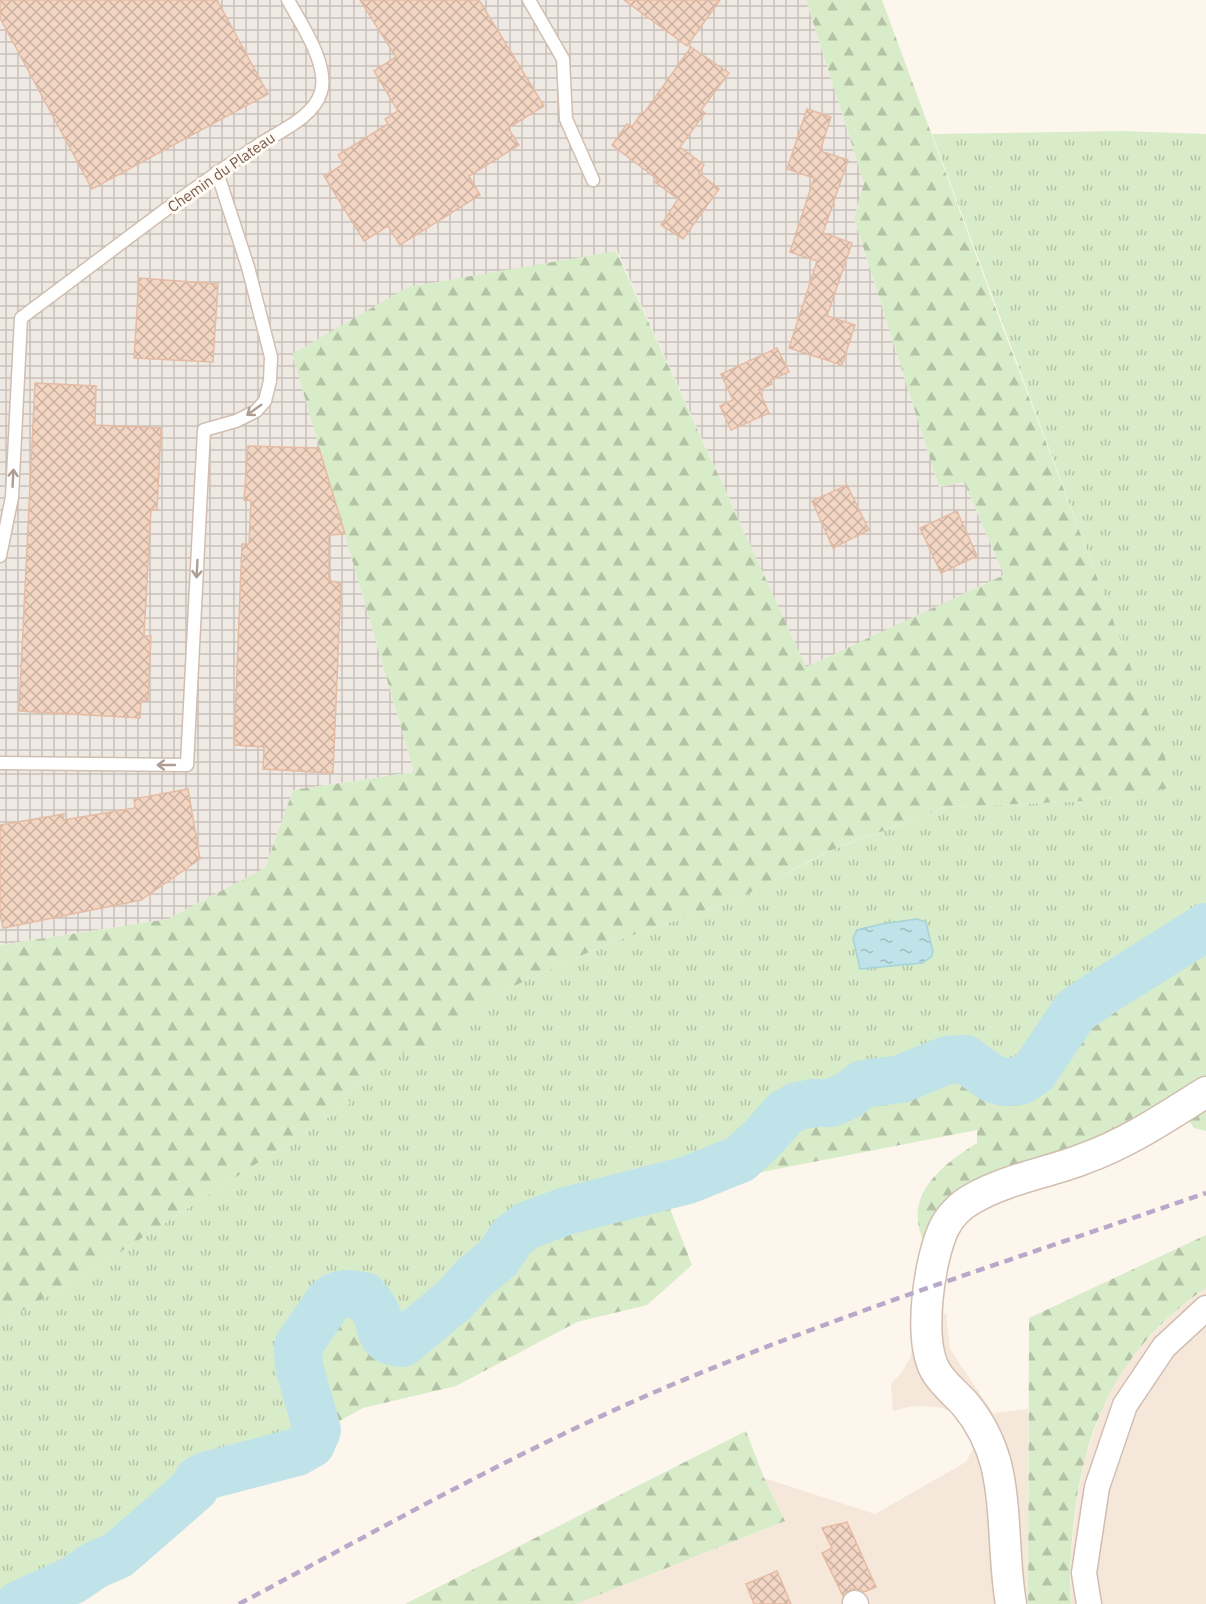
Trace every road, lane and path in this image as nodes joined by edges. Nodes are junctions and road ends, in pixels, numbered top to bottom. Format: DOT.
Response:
graph roads {
  1 [pos="288,0"];
  2 [pos="528,0"];
  3 [pos="218,172"];
  4 [pos="593,180"];
  5 [pos="0,556"];
  6 [pos="0,763"];
  7 [pos="1206,1092"];
  8 [pos="1206,1308"];
  9 [pos="1011,1604"];
  10 [pos="1089,1604"];
  1 -- 3 [label="lane, Chemin du Plateau"];
  2 -- 4 [label="lane"];
  5 -- 3 [label="lane, Chemin du Plateau, one-way"];
  3 -- 6 [label="lane, one-way"];
  7 -- 9 [label="street"];
  8 -- 10 [label="street"];
}
